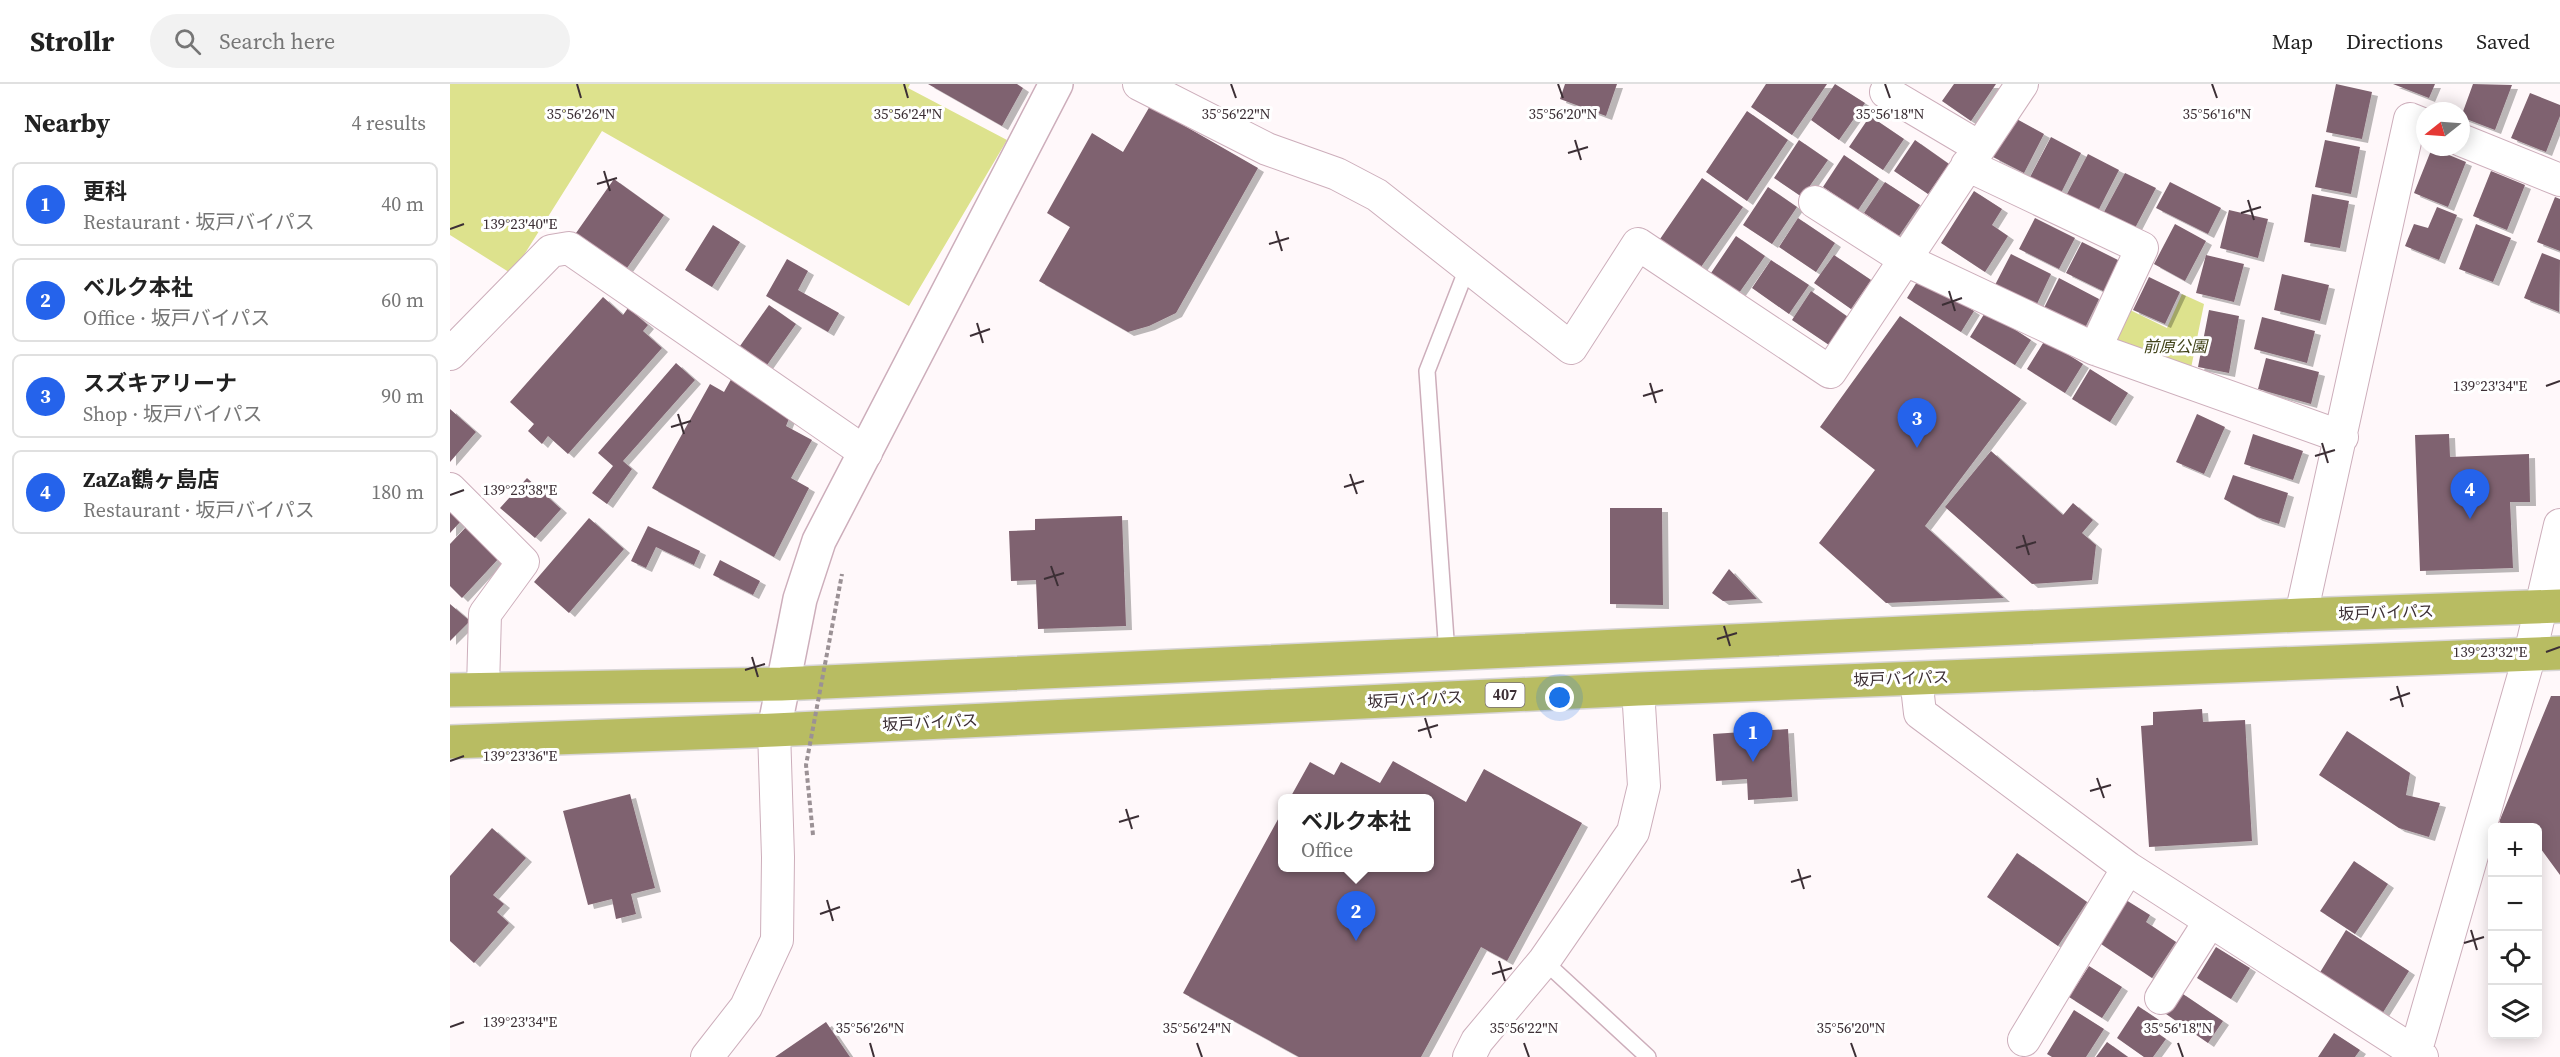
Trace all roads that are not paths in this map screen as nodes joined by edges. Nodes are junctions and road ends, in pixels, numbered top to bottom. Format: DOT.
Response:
graph roads {
  1 [pos="1056,84"];
  2 [pos="1139,84"];
  3 [pos="2022,84"];
  4 [pos="1886,92"];
  5 [pos="2416,121"];
  6 [pos="2470,144"];
  7 [pos="1973,156"];
  8 [pos="2560,180"];
  9 [pos="1815,202"];
  10 [pos="1906,260"];
  11 [pos="1468,266"];
  12 [pos="2095,349"];
  13 [pos="450,354"];
  14 [pos="2342,437"];
  15 [pos="866,453"];
  16 [pos="450,489"];
  17 [pos="2560,525"];
  18 [pos="2550,607"];
  19 [pos="2301,615"];
  20 [pos="2545,653"];
  21 [pos="1447,654"];
  22 [pos="1916,678"];
  23 [pos="782,684"];
  24 [pos="483,688"];
  25 [pos="1638,688"];
  26 [pos="450,690"];
  27 [pos="774,730"];
  28 [pos="450,742"];
  29 [pos="2128,868"];
  30 [pos="2210,921"];
  31 [pos="1544,961"];
  32 [pos="2161,998"];
  33 [pos="2024,1040"];
  34 [pos="2417,1056"];
  35 [pos="707,1057"];
  36 [pos="1469,1057"];
  37 [pos="1648,1057"];
  1 -- 15 [label="street"];
  2 -- 11 [label="street"];
  3 -- 7 [label="street"];
  4 -- 7 [label="street"];
  5 -- 14 [label="street"];
  6 -- 8 [label="street"];
  7 -- 10 [label="street"];
  7 -- 12 [label="street"];
  9 -- 10 [label="street"];
  10 -- 11 [label="street"];
  10 -- 12 [label="street"];
  11 -- 21 [label="lane"];
  12 -- 14 [label="street"];
  13 -- 15 [label="street"];
  14 -- 19 [label="street"];
  15 -- 23 [label="street"];
  16 -- 24 [label="street"];
  17 -- 18 [label="street"];
  18 -- 19 [label="highway, 坂戸バイパス"];
  18 -- 20 [label="street"];
  19 -- 21 [label="highway, 坂戸バイパス"];
  20 -- 22 [label="highway, 坂戸バイパス / 407"];
  20 -- 34 [label="street"];
  21 -- 23 [label="highway, 坂戸バイパス"];
  22 -- 25 [label="highway, 坂戸バイパス / 407"];
  22 -- 29 [label="street"];
  23 -- 24 [label="highway, 坂戸バイパス"];
  23 -- 27 [label="street"];
  24 -- 26 [label="highway, 坂戸バイパス"];
  25 -- 27 [label="highway, 坂戸バイパス / 407"];
  25 -- 31 [label="street"];
  27 -- 28 [label="highway, 坂戸バイパス / 407"];
  27 -- 35 [label="street"];
  29 -- 30 [label="street"];
  29 -- 33 [label="street"];
  30 -- 32 [label="street"];
  30 -- 34 [label="street"];
  31 -- 36 [label="street"];
  31 -- 37 [label="lane"];
}
